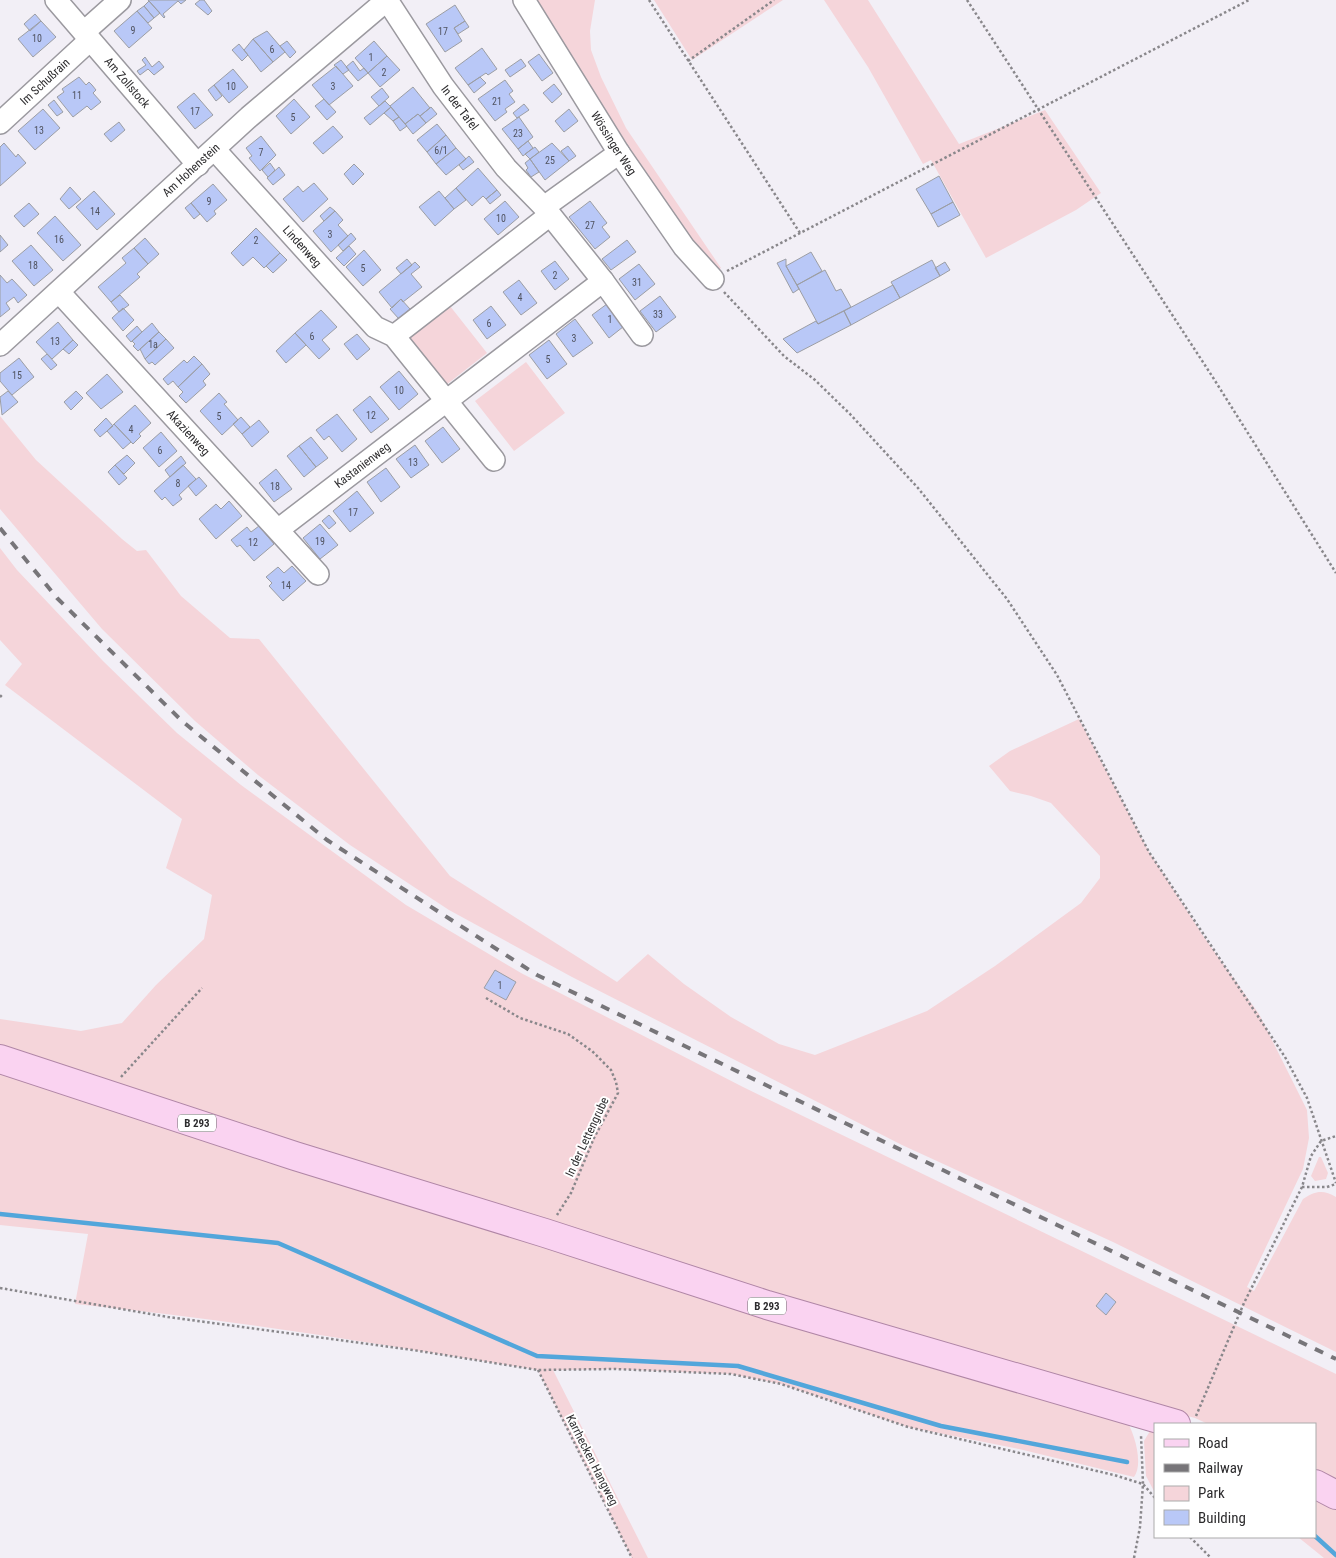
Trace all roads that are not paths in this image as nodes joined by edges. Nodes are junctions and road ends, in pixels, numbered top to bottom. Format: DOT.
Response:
graph roads {
  1 [pos="56,0"];
  2 [pos="120,0"];
  3 [pos="387,0"];
  4 [pos="524,0"];
  5 [pos="87,36"];
  6 [pos="0,123"];
  7 [pos="215,150"];
  8 [pos="619,153"];
  9 [pos="198,165"];
  10 [pos="547,211"];
  11 [pos="713,279"];
  12 [pos="604,281"];
  13 [pos="59,292"];
  14 [pos="642,335"];
  15 [pos="394,336"];
  16 [pos="0,345"];
  17 [pos="446,400"];
  18 [pos="494,460"];
  19 [pos="279,529"];
  20 [pos="318,574"];
  21 [pos="0,1059"];
  22 [pos="1185,1421"];
  23 [pos="1316,1485"];
  24 [pos="1336,1495"];
  1 -- 5 [label="street, Am Zollstock"];
  2 -- 5 [label="street, Im Schußrain"];
  3 -- 7 [label="street, Am Hohenstein"];
  3 -- 10 [label="street, In der Tafel"];
  4 -- 8 [label="street, Wössinger Weg"];
  5 -- 6 [label="street, Im Schußrain"];
  5 -- 9 [label="street, Am Zollstock"];
  7 -- 9 [label="street, Am Hohenstein"];
  7 -- 15 [label="street, Lindenweg"];
  8 -- 10 [label="street"];
  8 -- 11 [label="street, Wössinger Weg"];
  9 -- 13 [label="street, Am Hohenstein"];
  10 -- 12 [label="street, In der Tafel"];
  10 -- 15 [label="street"];
  12 -- 14 [label="street, In der Tafel"];
  12 -- 17 [label="street, Kastanienweg"];
  13 -- 16 [label="street, Am Hohenstein"];
  13 -- 19 [label="street, Akazienweg"];
  15 -- 17 [label="street"];
  17 -- 18 [label="street"];
  17 -- 19 [label="street, Kastanienweg"];
  19 -- 20 [label="street, Akazienweg"];
  21 -- 22 [label="main road, B 293"];
  23 -- 24 [label="main road"];
}
